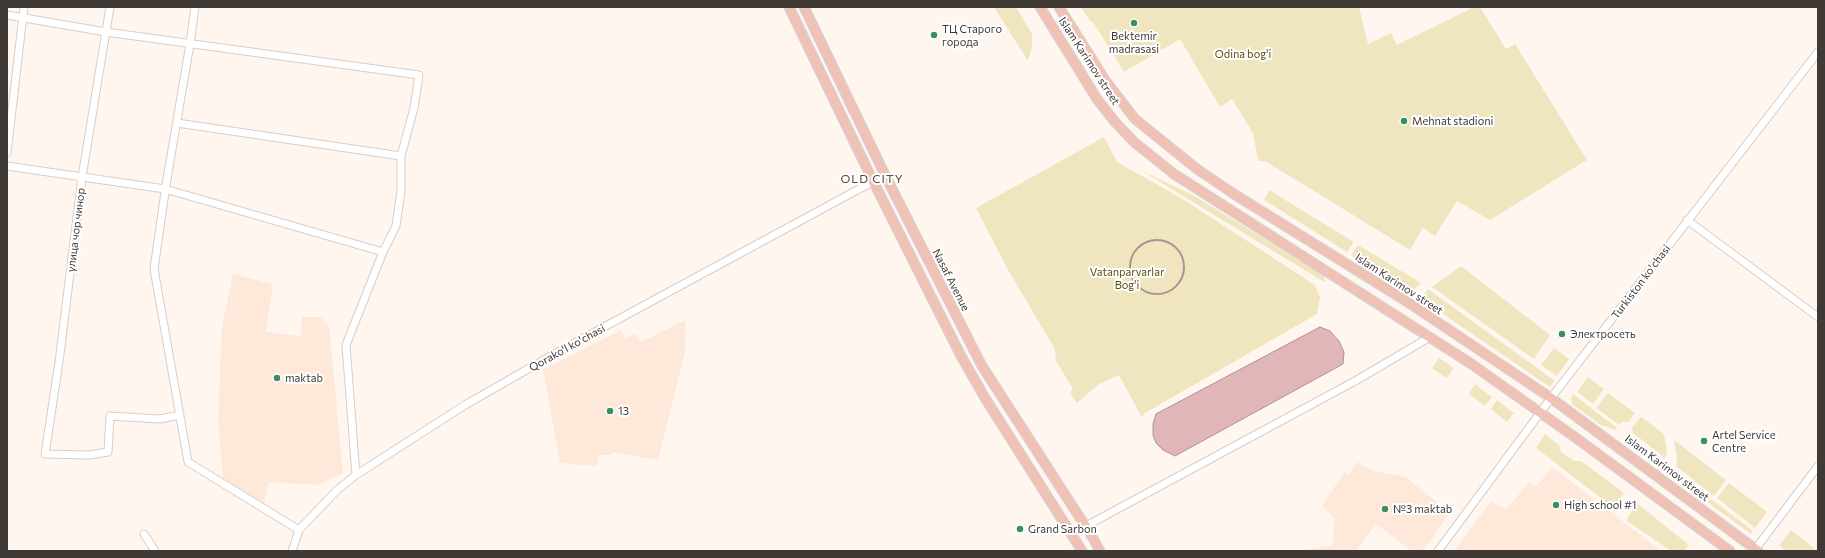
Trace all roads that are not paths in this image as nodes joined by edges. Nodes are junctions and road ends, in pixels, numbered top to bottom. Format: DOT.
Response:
graph roads {
  1 [pos="24,7"];
  2 [pos="110,7"];
  3 [pos="195,7"];
  4 [pos="789,7"];
  5 [pos="804,7"];
  6 [pos="1040,7"];
  7 [pos="1059,7"];
  8 [pos="7,16"];
  9 [pos="22,18"];
  10 [pos="811,23"];
  11 [pos="800,29"];
  12 [pos="106,32"];
  13 [pos="190,44"];
  14 [pos="1818,52"];
  15 [pos="176,123"];
  16 [pos="7,153"];
  17 [pos="401,156"];
  18 [pos="7,166"];
  19 [pos="884,175"];
  20 [pos="82,177"];
  21 [pos="873,181"];
  22 [pos="165,189"];
  23 [pos="1265,214"];
  24 [pos="1688,220"];
  25 [pos="1256,227"];
  26 [pos="383,252"];
  27 [pos="1818,318"];
  28 [pos="1430,337"];
  29 [pos="1551,398"];
  30 [pos="1541,412"];
  31 [pos="180,415"];
  32 [pos="1818,466"];
  33 [pos="356,475"];
  34 [pos="1086,526"];
  35 [pos="299,530"];
  36 [pos="144,534"];
  37 [pos="1756,550"];
  38 [pos="155,551"];
  39 [pos="292,551"];
  40 [pos="1082,551"];
  41 [pos="1100,551"];
  42 [pos="1438,551"];
  43 [pos="1730,551"];
  1 -- 9 [label="street"];
  2 -- 12 [label="street, улица чор чинор"];
  3 -- 13 [label="street"];
  4 -- 11 [label="main road"];
  5 -- 10 [label="main road, Nasaf Avenue"];
  6 -- 25 [label="main road, Islam Karimov street"];
  7 -- 23 [label="main road, Islam Karimov street"];
  8 -- 9 [label="street"];
  9 -- 12 [label="street"];
  9 -- 16 [label="street"];
  10 -- 11 [label="main road"];
  10 -- 19 [label="main road, Nasaf Avenue"];
  11 -- 21 [label="main road"];
  12 -- 13 [label="street"];
  12 -- 20 [label="street, улица чор чинор"];
  13 -- 15 [label="street"];
  13 -- 17 [label="street"];
  14 -- 24 [label="street, Turkiston ko'chasi"];
  15 -- 17 [label="street"];
  15 -- 22 [label="street"];
  17 -- 26 [label="street"];
  18 -- 20 [label="street"];
  19 -- 21 [label="street, Qorako'l ko'chasi"];
  19 -- 34 [label="main road, Nasaf Avenue"];
  20 -- 22 [label="street"];
  20 -- 31 [label="street, улица чор чинор"];
  21 -- 33 [label="street, Qorako'l ko'chasi"];
  21 -- 40 [label="main road"];
  22 -- 26 [label="street"];
  22 -- 31 [label="street"];
  23 -- 25 [label="main road"];
  23 -- 29 [label="main road, Islam Karimov street"];
  24 -- 27 [label="street"];
  24 -- 29 [label="street, Turkiston ko'chasi"];
  25 -- 28 [label="main road, Islam Karimov street"];
  26 -- 33 [label="street"];
  28 -- 30 [label="main road, Islam Karimov street"];
  28 -- 34 [label="street"];
  29 -- 30 [label="street, Turkiston ko'chasi"];
  29 -- 37 [label="main road, Islam Karimov street"];
  30 -- 42 [label="street, Turkiston ko'chasi"];
  30 -- 43 [label="main road, Islam Karimov street"];
  31 -- 35 [label="street"];
  32 -- 37 [label="street"];
  33 -- 35 [label="street, Qorako'l ko'chasi"];
  34 -- 41 [label="main road, Nasaf Avenue"];
  35 -- 39 [label="street, Qorako'l ko'chasi"];
  36 -- 38 [label="street"];
}
